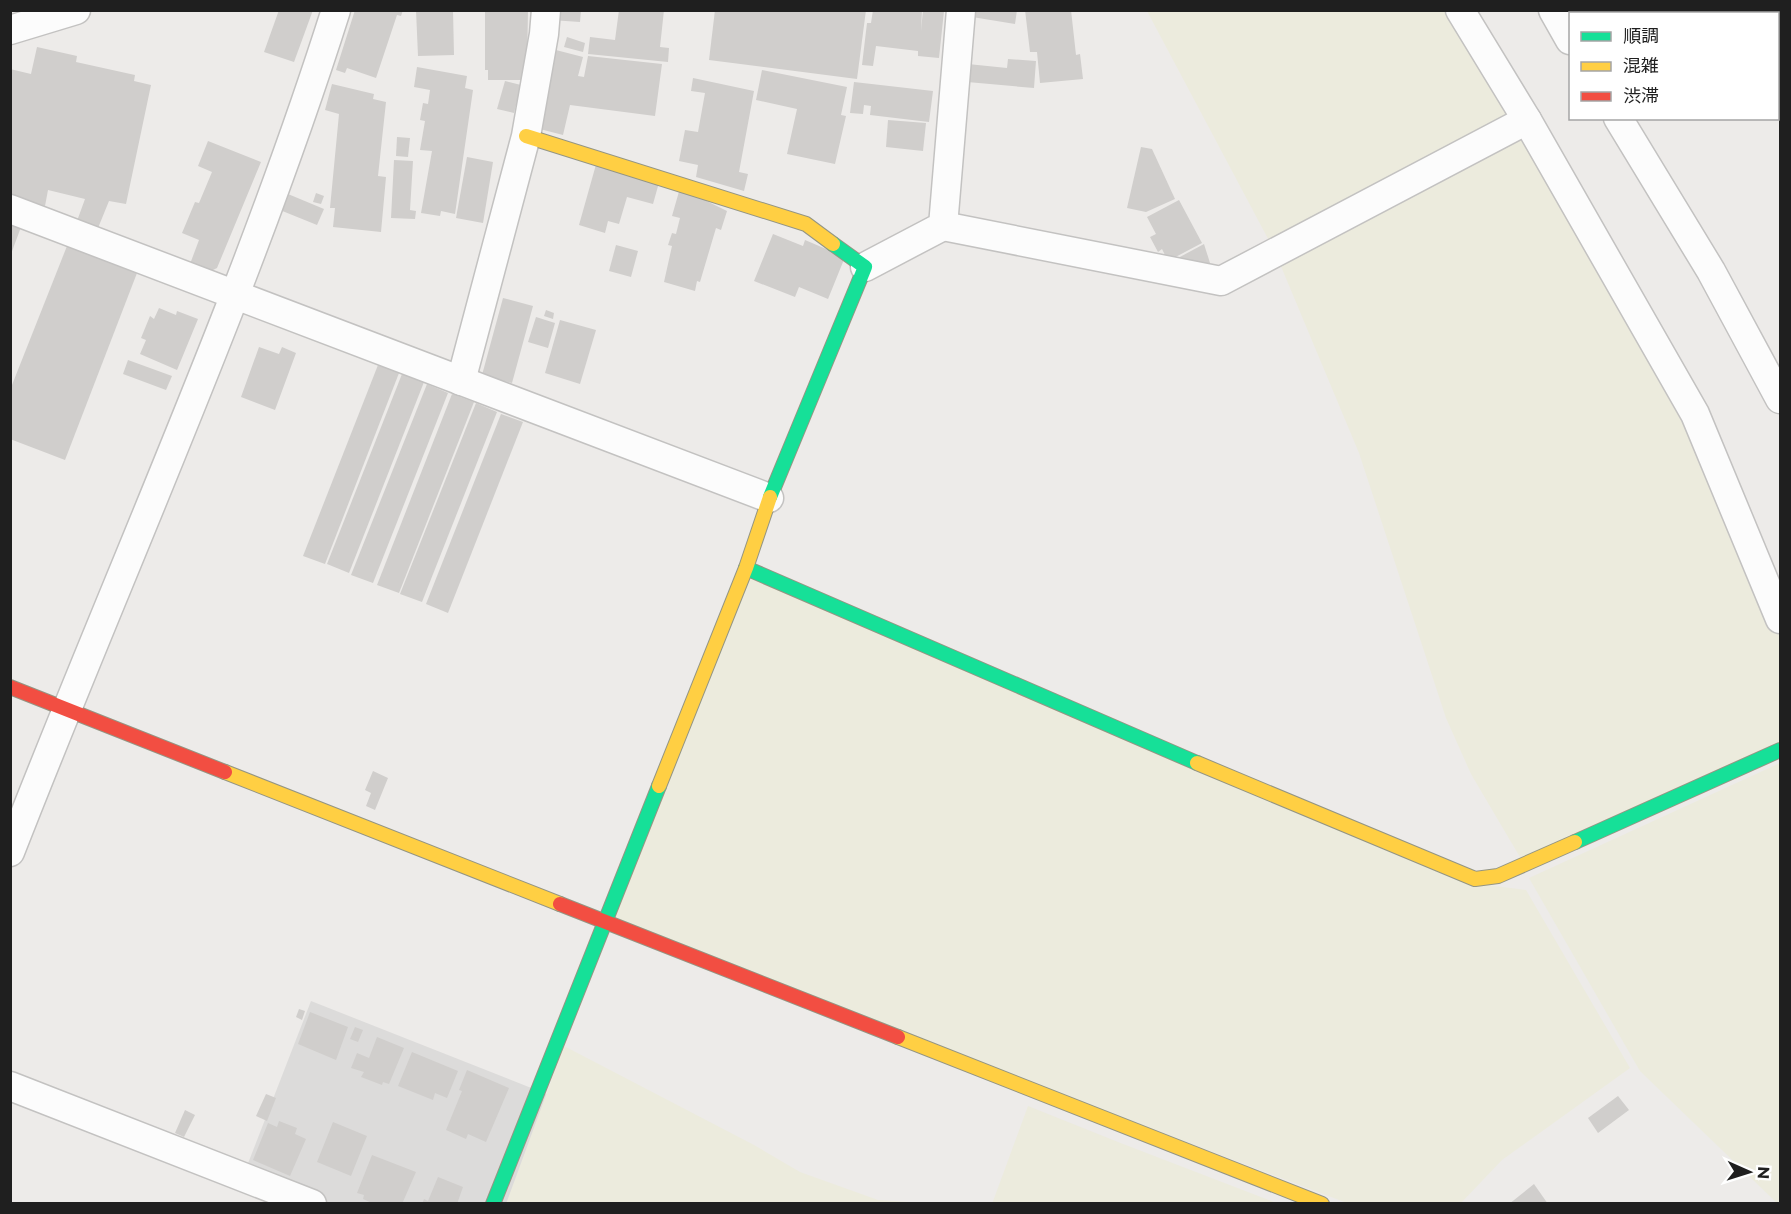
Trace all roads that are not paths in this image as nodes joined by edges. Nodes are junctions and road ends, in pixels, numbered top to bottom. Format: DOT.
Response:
graph roads {
  1 [pos="76,10"];
  2 [pos="336,10"];
  3 [pos="546,10"];
  4 [pos="961,10"];
  5 [pos="1460,10"];
  6 [pos="1553,10"];
  7 [pos="10,30"];
  8 [pos="1569,38"];
  9 [pos="1527,120"];
  10 [pos="1619,120"];
  11 [pos="526,136"];
  12 [pos="10,209"];
  13 [pos="943,226"];
  14 [pos="865,267"];
  15 [pos="235,295"];
  16 [pos="461,381"];
  17 [pos="1780,399"];
  18 [pos="770,498"];
  19 [pos="746,568"];
  20 [pos="1780,619"];
  21 [pos="10,687"];
  22 [pos="66,708"];
  23 [pos="1780,750"];
  24 [pos="10,852"];
  25 [pos="606,921"];
  26 [pos="10,1086"];
  27 [pos="312,1203"];
  28 [pos="493,1203"];
  29 [pos="1322,1203"];
  1 -- 7 [label="street"];
  2 -- 15 [label="street"];
  3 -- 11 [label="street"];
  4 -- 13 [label="street"];
  5 -- 9 [label="street"];
  6 -- 8 [label="street"];
  9 -- 13 [label="street"];
  9 -- 20 [label="street"];
  10 -- 17 [label="street"];
  11 -- 14 [label="street"];
  11 -- 16 [label="street"];
  12 -- 15 [label="street"];
  13 -- 14 [label="street"];
  14 -- 18 [label="street"];
  15 -- 16 [label="street"];
  15 -- 22 [label="street"];
  16 -- 18 [label="street"];
  18 -- 19 [label="street"];
  19 -- 23 [label="street"];
  19 -- 25 [label="street"];
  21 -- 22 [label="street"];
  22 -- 24 [label="street"];
  22 -- 25 [label="street"];
  25 -- 28 [label="street"];
  25 -- 29 [label="street"];
  26 -- 27 [label="street"];
}
